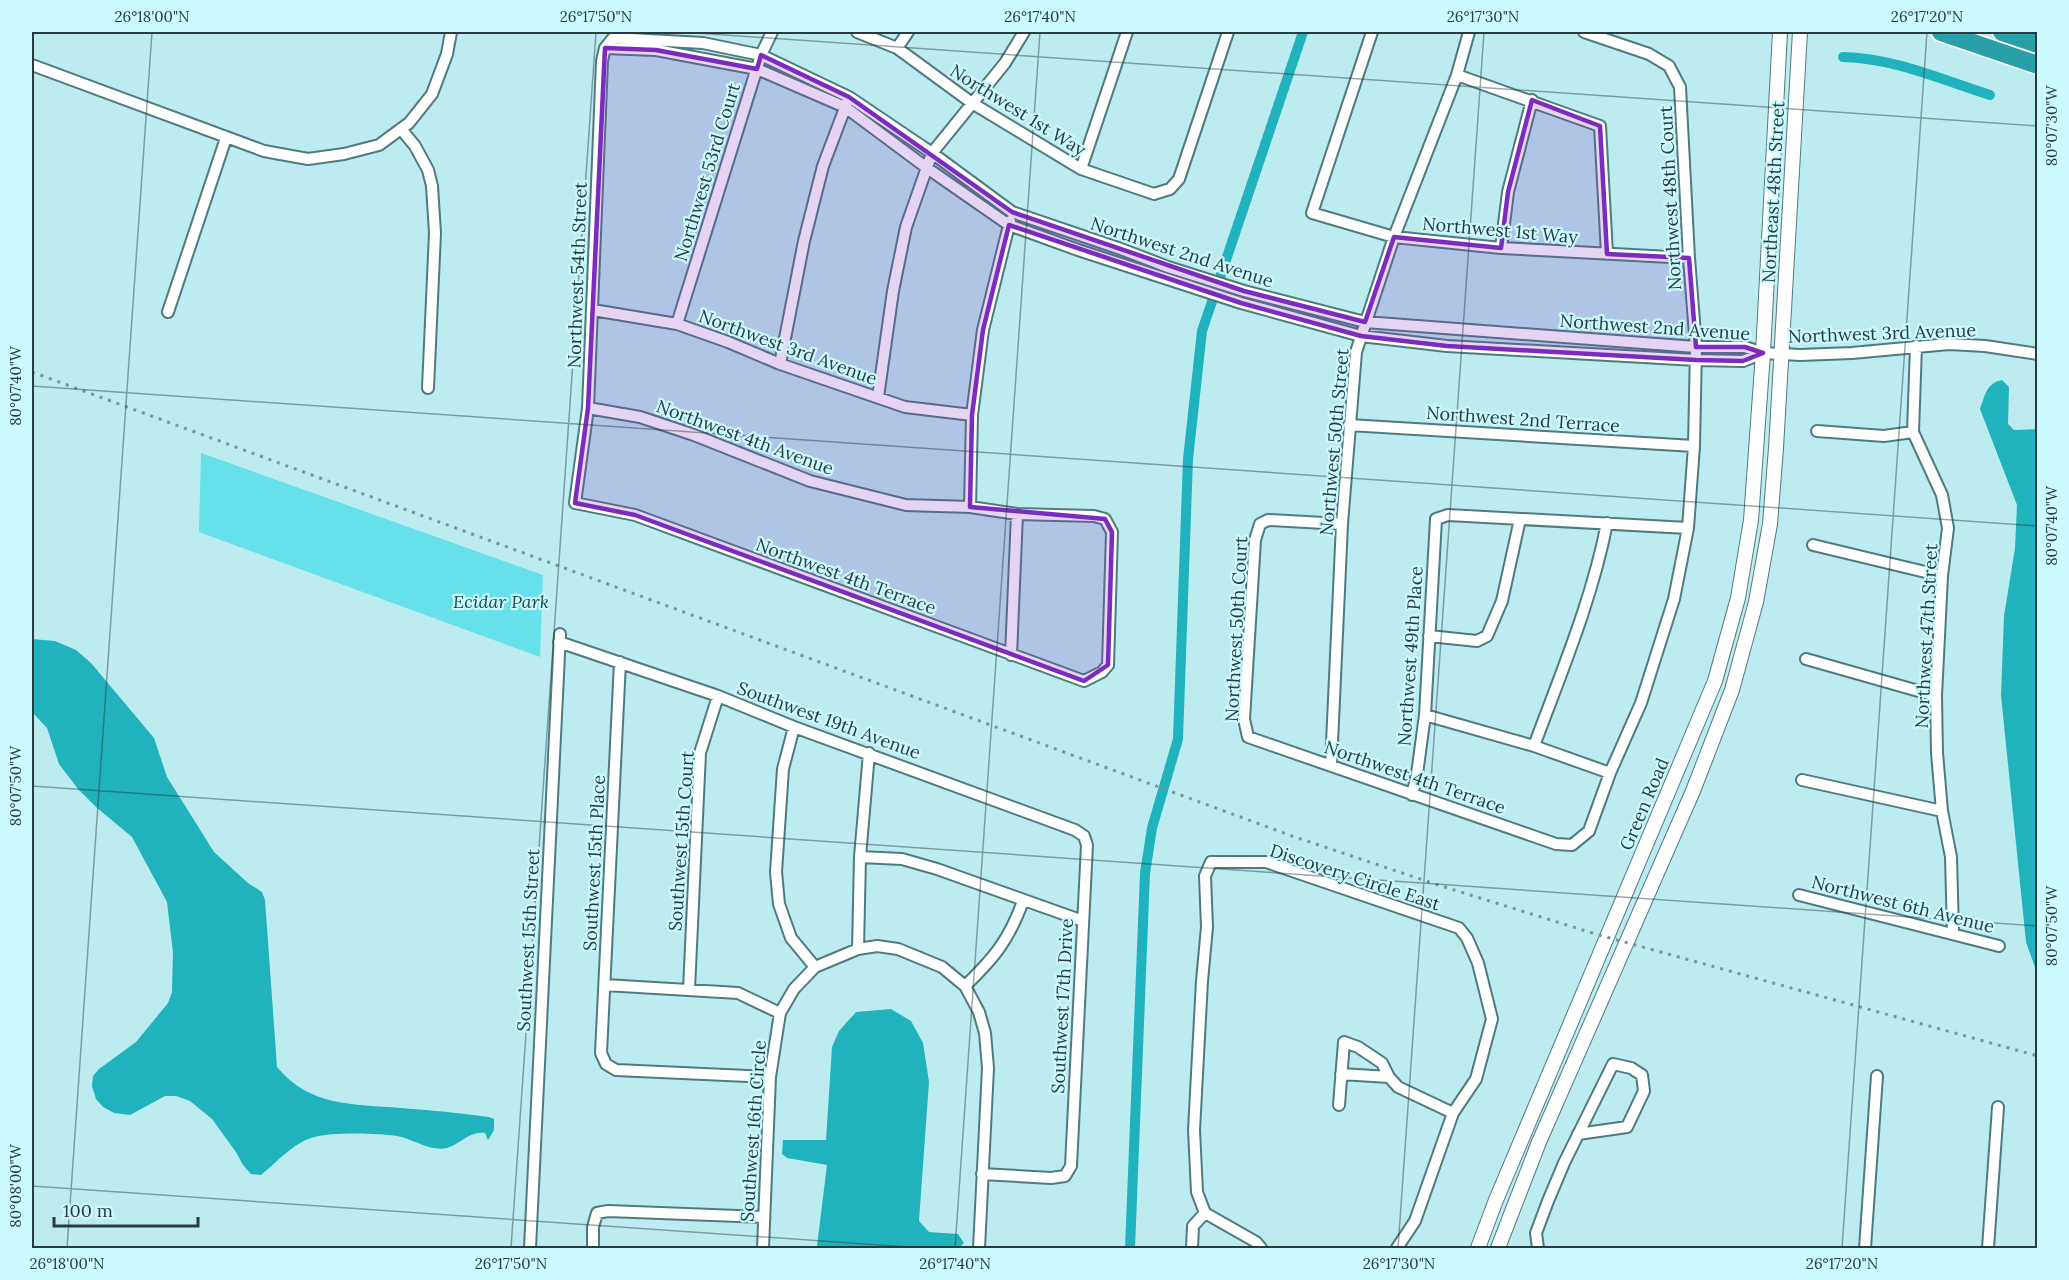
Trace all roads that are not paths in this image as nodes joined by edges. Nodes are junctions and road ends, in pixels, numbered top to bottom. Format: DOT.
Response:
graph roads {
  1 [pos="451,32"];
  2 [pos="772,32"];
  3 [pos="857,32"];
  4 [pos="908,32"];
  5 [pos="1024,32"];
  6 [pos="1127,32"];
  7 [pos="1228,32"];
  8 [pos="1372,32"];
  9 [pos="1468,32"];
  10 [pos="1584,32"];
  11 [pos="1780,32"];
  12 [pos="1800,32"];
  13 [pos="1941,32"];
  14 [pos="2002,32"];
  15 [pos="2037,44"];
  16 [pos="605,48"];
  17 [pos="897,48"];
  18 [pos="761,56"];
  19 [pos="2037,64"];
  20 [pos="32,65"];
  21 [pos="757,69"];
  22 [pos="1457,75"];
  23 [pos="1532,100"];
  24 [pos="847,102"];
  25 [pos="972,103"];
  26 [pos="400,129"];
  27 [pos="226,138"];
  28 [pos="932,153"];
  29 [pos="927,168"];
  30 [pos="1081,170"];
  31 [pos="1012,212"];
  32 [pos="1009,225"];
  33 [pos="1394,237"];
  34 [pos="1501,248"];
  35 [pos="1607,254"];
  36 [pos="1689,258"];
  37 [pos="592,310"];
  38 [pos="168,312"];
  39 [pos="1365,322"];
  40 [pos="677,324"];
  41 [pos="1360,336"];
  42 [pos="1916,346"];
  43 [pos="1696,347"];
  44 [pos="1763,353"];
  45 [pos="1782,354"];
  46 [pos="2037,354"];
  47 [pos="1696,360"];
  48 [pos="780,364"];
  49 [pos="428,388"];
  50 [pos="878,397"];
  51 [pos="588,408"];
  52 [pos="972,415"];
  53 [pos="1349,424"];
  54 [pos="1817,431"];
  55 [pos="1913,432"];
  56 [pos="1694,446"];
  57 [pos="575,502"];
  58 [pos="970,507"];
  59 [pos="1017,514"];
  60 [pos="1521,519"];
  61 [pos="1607,523"];
  62 [pos="1342,524"];
  63 [pos="1688,528"];
  64 [pos="1813,545"];
  65 [pos="1942,576"];
  66 [pos="1429,636"];
  67 [pos="559,638"];
  68 [pos="1011,655"];
  69 [pos="1806,659"];
  70 [pos="620,662"];
  71 [pos="1102,672"];
  72 [pos="718,696"];
  73 [pos="1936,696"];
  74 [pos="1425,715"];
  75 [pos="794,727"];
  76 [pos="1248,737"];
  77 [pos="1534,746"];
  78 [pos="869,753"];
  79 [pos="1331,765"];
  80 [pos="1610,773"];
  81 [pos="1802,780"];
  82 [pos="1412,795"];
  83 [pos="1942,811"];
  84 [pos="1084,836"];
  85 [pos="1572,845"];
  86 [pos="860,857"];
  87 [pos="1799,895"];
  88 [pos="1023,901"];
  89 [pos="1083,921"];
  90 [pos="1953,933"];
  91 [pos="1999,946"];
  92 [pos="858,949"];
  93 [pos="815,967"];
  94 [pos="605,986"];
  95 [pos="965,986"];
  96 [pos="689,989"];
  97 [pos="780,1013"];
  98 [pos="1341,1074"];
  99 [pos="770,1077"];
  100 [pos="1389,1077"];
  101 [pos="1877,1077"];
  102 [pos="1339,1105"];
  103 [pos="1998,1107"];
  104 [pos="1453,1113"];
  105 [pos="1578,1134"];
  106 [pos="982,1174"];
  107 [pos="1205,1213"];
  108 [pos="764,1217"];
  109 [pos="530,1248"];
  110 [pos="593,1248"];
  111 [pos="763,1248"];
  112 [pos="979,1248"];
  113 [pos="1192,1248"];
  114 [pos="1261,1248"];
  115 [pos="1397,1248"];
  116 [pos="1478,1248"];
  117 [pos="1498,1248"];
  118 [pos="1538,1248"];
  119 [pos="1865,1248"];
  120 [pos="1988,1248"];
  1 -- 26 [label="street"];
  2 -- 18 [label="street, Northwest 53rd Court"];
  3 -- 17 [label="street, Northwest 1st Way"];
  4 -- 17 [label="street"];
  5 -- 25 [label="street"];
  6 -- 30 [label="street"];
  7 -- 30 [label="street, Northwest 1st Way"];
  8 -- 33 [label="street, Northwest 1st Way"];
  9 -- 22 [label="street, Northwest 50th Street"];
  10 -- 36 [label="street, Northwest 48th Court"];
  11 -- 44 [label="main road, Northeast 48th Street"];
  12 -- 45 [label="main road, Northeast 48th Street"];
  13 -- 19 [label="highway"];
  14 -- 15 [label="highway"];
  16 -- 18 [label="street, Northwest 2nd Avenue"];
  16 -- 21 [label="street, Northwest 2nd Avenue"];
  16 -- 37 [label="street, Northwest 54th Street"];
  17 -- 25 [label="street, Northwest 1st Way"];
  18 -- 21 [label="street, Northwest 53rd Court"];
  18 -- 24 [label="street, Northwest 2nd Avenue"];
  20 -- 27 [label="street"];
  21 -- 24 [label="street, Northwest 2nd Avenue"];
  21 -- 40 [label="street, Northwest 53rd Court"];
  22 -- 23 [label="street"];
  22 -- 33 [label="street, Northwest 50th Street"];
  23 -- 34 [label="street"];
  23 -- 35 [label="street"];
  24 -- 28 [label="street, Northwest 2nd Avenue"];
  24 -- 29 [label="street, Northwest 2nd Avenue"];
  24 -- 48 [label="street"];
  25 -- 28 [label="street"];
  25 -- 30 [label="street, Northwest 1st Way"];
  26 -- 27 [label="street"];
  26 -- 49 [label="street"];
  27 -- 38 [label="street"];
  28 -- 29 [label="street"];
  28 -- 31 [label="street, Northwest 2nd Avenue"];
  29 -- 32 [label="street, Northwest 2nd Avenue"];
  29 -- 50 [label="street"];
  31 -- 32 [label="street"];
  31 -- 39 [label="street, Northwest 2nd Avenue"];
  32 -- 41 [label="street, Northwest 2nd Avenue"];
  32 -- 52 [label="street"];
  33 -- 34 [label="street, Northwest 1st Way"];
  33 -- 39 [label="street, Northwest 50th Street"];
  34 -- 35 [label="street, Northwest 1st Way"];
  35 -- 36 [label="street, Northwest 1st Way"];
  36 -- 43 [label="street, Northwest 48th Court"];
  37 -- 40 [label="street, Northwest 3rd Avenue"];
  37 -- 51 [label="street, Northwest 54th Street"];
  39 -- 41 [label="street, Northwest 50th Street"];
  39 -- 43 [label="street, Northwest 2nd Avenue"];
  40 -- 48 [label="street, Northwest 3rd Avenue"];
  41 -- 47 [label="street, Northwest 2nd Avenue"];
  41 -- 53 [label="street, Northwest 50th Street"];
  42 -- 45 [label="street, Northwest 3rd Avenue"];
  42 -- 46 [label="street, Northwest 3rd Avenue"];
  42 -- 55 [label="street, Northwest 47th Street"];
  43 -- 44 [label="street, Northwest 2nd Avenue"];
  43 -- 47 [label="street, Northwest 48th Court"];
  44 -- 45 [label="street, Northwest 3rd Avenue"];
  44 -- 47 [label="street, Northwest 2nd Avenue"];
  44 -- 116 [label="main road, Green Road"];
  45 -- 117 [label="main road"];
  47 -- 56 [label="street, Northwest 48th Court"];
  48 -- 50 [label="street, Northwest 3rd Avenue"];
  50 -- 52 [label="street, Northwest 3rd Avenue"];
  51 -- 57 [label="street, Northwest 54th Street"];
  51 -- 58 [label="street, Northwest 4th Avenue"];
  52 -- 58 [label="street"];
  53 -- 56 [label="street, Northwest 2nd Terrace"];
  53 -- 62 [label="street, Northwest 50th Street"];
  54 -- 55 [label="street"];
  55 -- 65 [label="street, Northwest 47th Street"];
  56 -- 63 [label="street, Northwest 48th Court"];
  57 -- 68 [label="street, Northwest 4th Terrace"];
  58 -- 59 [label="street, Northwest 4th Avenue"];
  59 -- 68 [label="street"];
  59 -- 71 [label="street, Northwest 4th Avenue"];
  60 -- 61 [label="street"];
  60 -- 66 [label="street"];
  60 -- 66 [label="street, Northwest 49th Place"];
  61 -- 63 [label="street"];
  61 -- 77 [label="street"];
  62 -- 76 [label="street, Northwest 50th Court"];
  62 -- 79 [label="street, Northwest 50th Street"];
  63 -- 80 [label="street, Northwest 48th Court"];
  64 -- 65 [label="street"];
  65 -- 73 [label="street, Northwest 47th Street"];
  66 -- 74 [label="street, Northwest 49th Place"];
  67 -- 70 [label="street, Southwest 19th Avenue"];
  67 -- 109 [label="street, Southwest 15th Street"];
  68 -- 71 [label="street, Northwest 4th Terrace"];
  69 -- 73 [label="street"];
  70 -- 72 [label="street, Southwest 19th Avenue"];
  70 -- 94 [label="street, Southwest 15th Place"];
  72 -- 75 [label="street, Southwest 19th Avenue"];
  72 -- 96 [label="street, Southwest 15th Court"];
  73 -- 83 [label="street, Northwest 47th Street"];
  74 -- 77 [label="street"];
  74 -- 82 [label="street, Northwest 49th Place"];
  75 -- 78 [label="street, Southwest 19th Avenue"];
  75 -- 93 [label="street"];
  76 -- 79 [label="street, Northwest 4th Terrace"];
  77 -- 80 [label="street"];
  78 -- 84 [label="street, Southwest 19th Avenue"];
  78 -- 86 [label="street"];
  79 -- 82 [label="street, Northwest 4th Terrace"];
  80 -- 85 [label="street, Northwest 48th Court"];
  81 -- 83 [label="street"];
  82 -- 85 [label="street, Northwest 4th Terrace"];
  83 -- 90 [label="street, Northwest 47th Street"];
  84 -- 89 [label="street, Southwest 17th Drive"];
  86 -- 88 [label="street"];
  86 -- 92 [label="street"];
  87 -- 90 [label="street, Northwest 6th Avenue"];
  88 -- 89 [label="street"];
  88 -- 95 [label="street"];
  89 -- 106 [label="street, Southwest 17th Drive"];
  90 -- 91 [label="street, Northwest 6th Avenue"];
  92 -- 93 [label="street, Southwest 16th Circle"];
  92 -- 95 [label="street, Southwest 16th Circle"];
  93 -- 97 [label="street, Southwest 16th Circle"];
  94 -- 96 [label="street"];
  94 -- 99 [label="street, Southwest 15th Place"];
  95 -- 106 [label="street"];
  96 -- 97 [label="street"];
  97 -- 99 [label="street, Southwest 16th Circle"];
  98 -- 100 [label="street"];
  98 -- 100 [label="street"];
  98 -- 102 [label="street"];
  99 -- 108 [label="street, Southwest 16th Circle"];
  100 -- 104 [label="street"];
  101 -- 119 [label="street"];
  103 -- 120 [label="street"];
  104 -- 107 [label="street, Discovery Circle East"];
  104 -- 115 [label="street, Discovery Circle East"];
  105 -- 105 [label="street"];
  105 -- 118 [label="street"];
  106 -- 112 [label="street"];
  107 -- 113 [label="street"];
  107 -- 114 [label="street"];
  108 -- 110 [label="street"];
  108 -- 111 [label="street, Southwest 16th Circle"];
}
